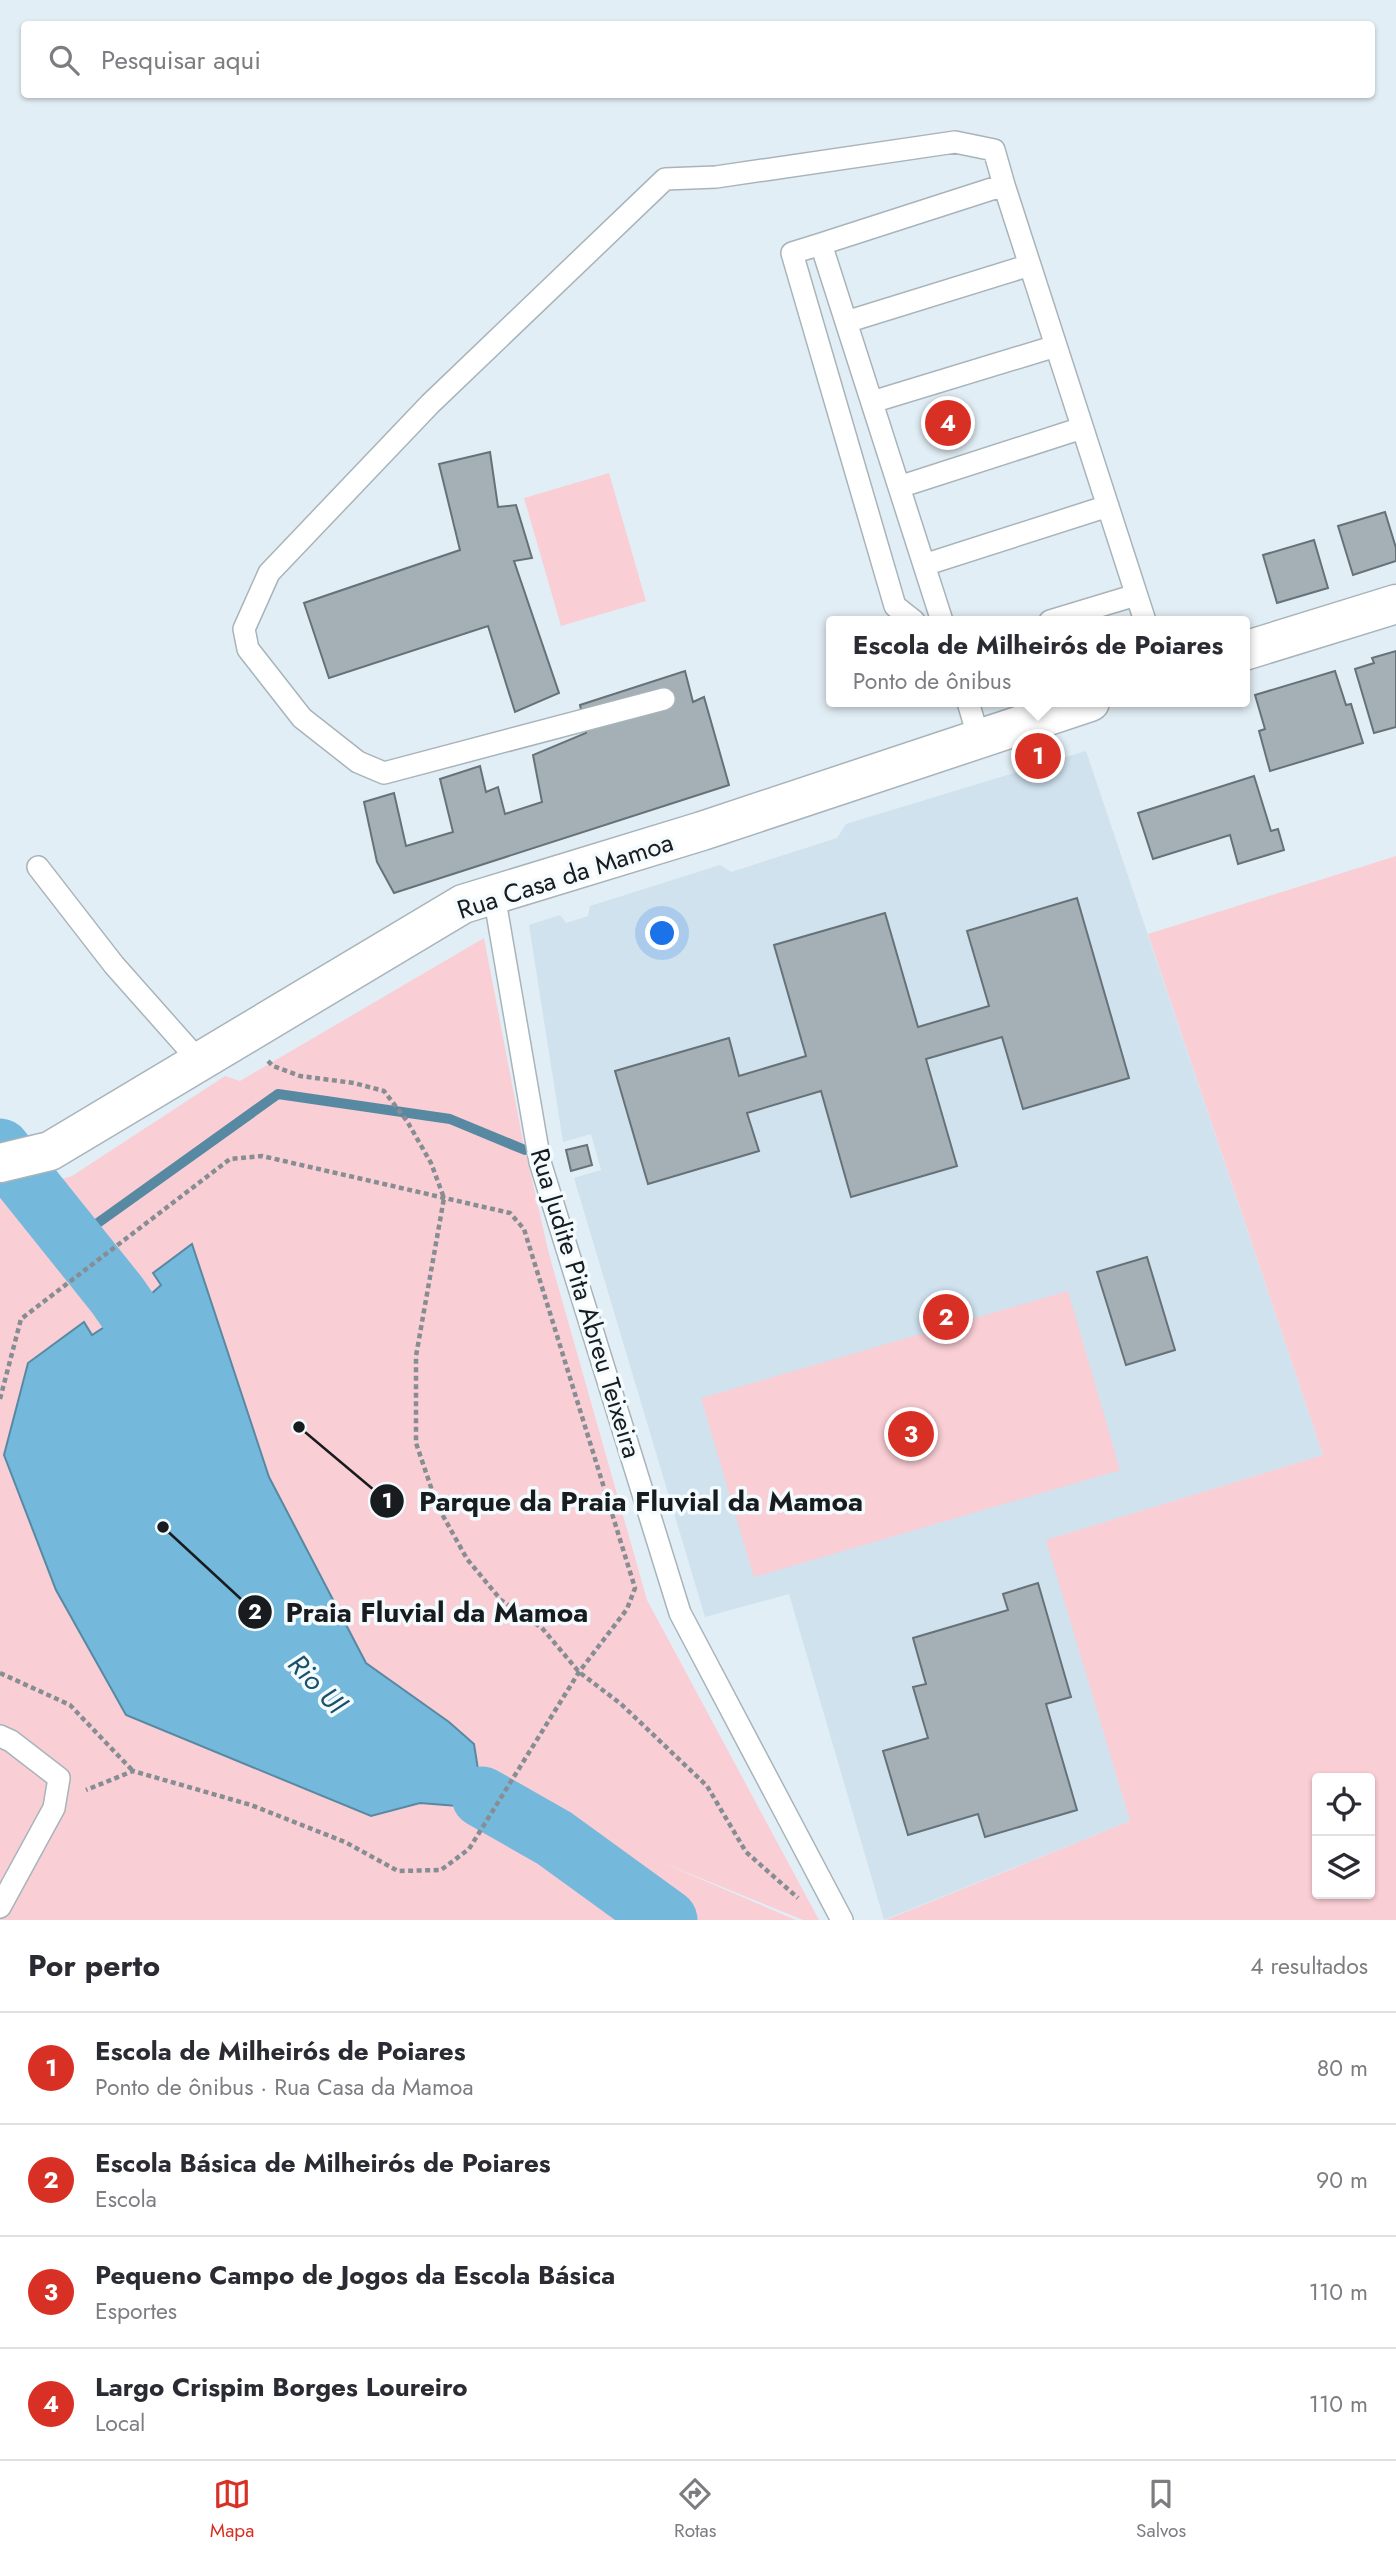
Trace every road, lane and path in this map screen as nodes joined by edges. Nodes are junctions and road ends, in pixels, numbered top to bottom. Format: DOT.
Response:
graph roads {
  1 [pos="1004,186"];
  2 [pos="821,244"];
  3 [pos="1030,265"];
  4 [pos="846,323"];
  5 [pos="1056,346"];
  6 [pos="872,402"];
  7 [pos="1082,428"];
  8 [pos="899,487"];
  9 [pos="1108,506"];
  10 [pos="924,565"];
  11 [pos="1136,594"];
  12 [pos="1396,604"];
  13 [pos="908,616"];
  14 [pos="940,616"];
  15 [pos="1066,616"];
  16 [pos="1143,616"];
  17 [pos="1250,649"];
  18 [pos="664,699"];
  19 [pos="969,707"];
  20 [pos="1075,707"];
  21 [pos="979,739"];
  22 [pos="38,867"];
  23 [pos="494,895"];
  24 [pos="242,1038"];
  25 [pos="200,1062"];
  26 [pos="0,1163"];
  27 [pos="444,1198"];
  28 [pos="0,1399"];
  29 [pos="579,1672"];
  30 [pos="0,1673"];
  31 [pos="0,1736"];
  32 [pos="132,1770"];
  33 [pos="54,1808"];
  34 [pos="803,1902"];
  35 [pos="0,1907"];
  36 [pos="842,1920"];
  1 -- 2 [label="lane"];
  1 -- 3 [label="lane"];
  1 -- 18 [label="lane"];
  2 -- 4 [label="lane"];
  2 -- 13 [label="lane"];
  3 -- 4 [label="lane"];
  3 -- 5 [label="lane"];
  4 -- 6 [label="lane"];
  5 -- 6 [label="lane"];
  5 -- 7 [label="lane"];
  6 -- 8 [label="lane"];
  7 -- 8 [label="lane"];
  7 -- 9 [label="lane"];
  8 -- 10 [label="lane"];
  9 -- 10 [label="lane"];
  9 -- 11 [label="lane"];
  10 -- 14 [label="lane"];
  11 -- 15 [label="lane"];
  11 -- 16 [label="lane"];
  12 -- 17 [label="street"];
  19 -- 21 [label="lane"];
  20 -- 21 [label="street, Rua Casa da Mamoa"];
  21 -- 23 [label="street, Rua Casa da Mamoa"];
  22 -- 25 [label="lane"];
  23 -- 24 [label="street, Rua Casa da Mamoa"];
  23 -- 36 [label="lane, Rua Judite Pita Abreu Teixeira"];
  24 -- 25 [label="street, Rua Casa da Mamoa"];
  24 -- 27 [label="path"];
  25 -- 26 [label="street, Rua Casa da Mamoa"];
  27 -- 28 [label="path"];
  27 -- 29 [label="path"];
  27 -- 29 [label="path"];
  29 -- 32 [label="path"];
  29 -- 34 [label="path"];
  30 -- 32 [label="path"];
  31 -- 33 [label="lane"];
  32 -- 33 [label="path"];
  33 -- 35 [label="lane"];
}
